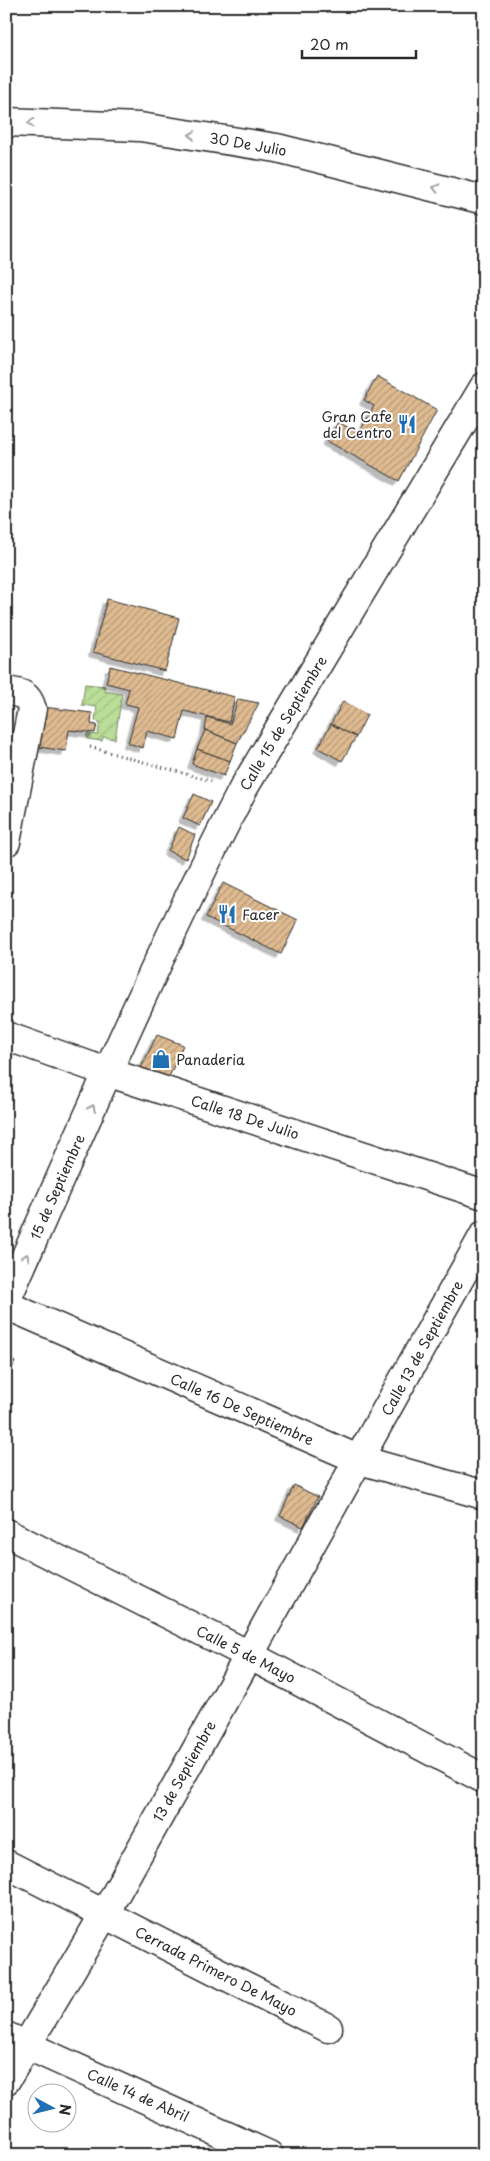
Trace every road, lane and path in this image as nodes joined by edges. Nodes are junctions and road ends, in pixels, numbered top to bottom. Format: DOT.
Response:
graph roads {
  1 [pos="6,122"];
  2 [pos="484,200"];
  3 [pos="484,387"];
  4 [pos="6,691"];
  5 [pos="90,747"];
  6 [pos="243,789"];
  7 [pos="6,842"];
  8 [pos="6,1036"];
  9 [pos="107,1072"];
  10 [pos="484,1195"];
  11 [pos="484,1235"];
  12 [pos="6,1301"];
  13 [pos="6,1305"];
  14 [pos="360,1460"];
  15 [pos="484,1495"];
  16 [pos="6,1533"];
  17 [pos="249,1655"];
  18 [pos="484,1779"];
  19 [pos="6,1864"];
  20 [pos="105,1913"];
  21 [pos="328,2028"];
  22 [pos="16,2041"];
  23 [pos="6,2080"];
  24 [pos="269,2155"];
  2 -- 1 [label="street, 30 De Julio, one-way"];
  3 -- 6 [label="street, Calle 15 de Septiembre"];
  4 -- 7 [label="street"];
  5 -- 6 [label="path"];
  6 -- 9 [label="street, Calle 15 de Septiembre"];
  8 -- 9 [label="street, Calle 18 De Julio"];
  9 -- 10 [label="street, Calle 18 De Julio"];
  12 -- 9 [label="street, 15 de Septiembre, one-way"];
  11 -- 14 [label="street, Calle 13 de Septiembre"];
  13 -- 14 [label="street, Calle 16 De Septiembre"];
  14 -- 15 [label="street, Calle 16 De Septiembre"];
  14 -- 17 [label="street, 13 de Septiembre"];
  16 -- 17 [label="street, Calle 5 de Mayo"];
  17 -- 18 [label="street, Calle 5 de Mayo"];
  17 -- 20 [label="street, 13 de Septiembre"];
  19 -- 20 [label="street, Cerrada Primero De Mayo"];
  20 -- 21 [label="street, Cerrada Primero De Mayo"];
  20 -- 22 [label="street, 13 de Septiembre"];
  22 -- 23 [label="street, 13 de Septiembre"];
  22 -- 24 [label="street, Calle 14 de Abril"];
}
